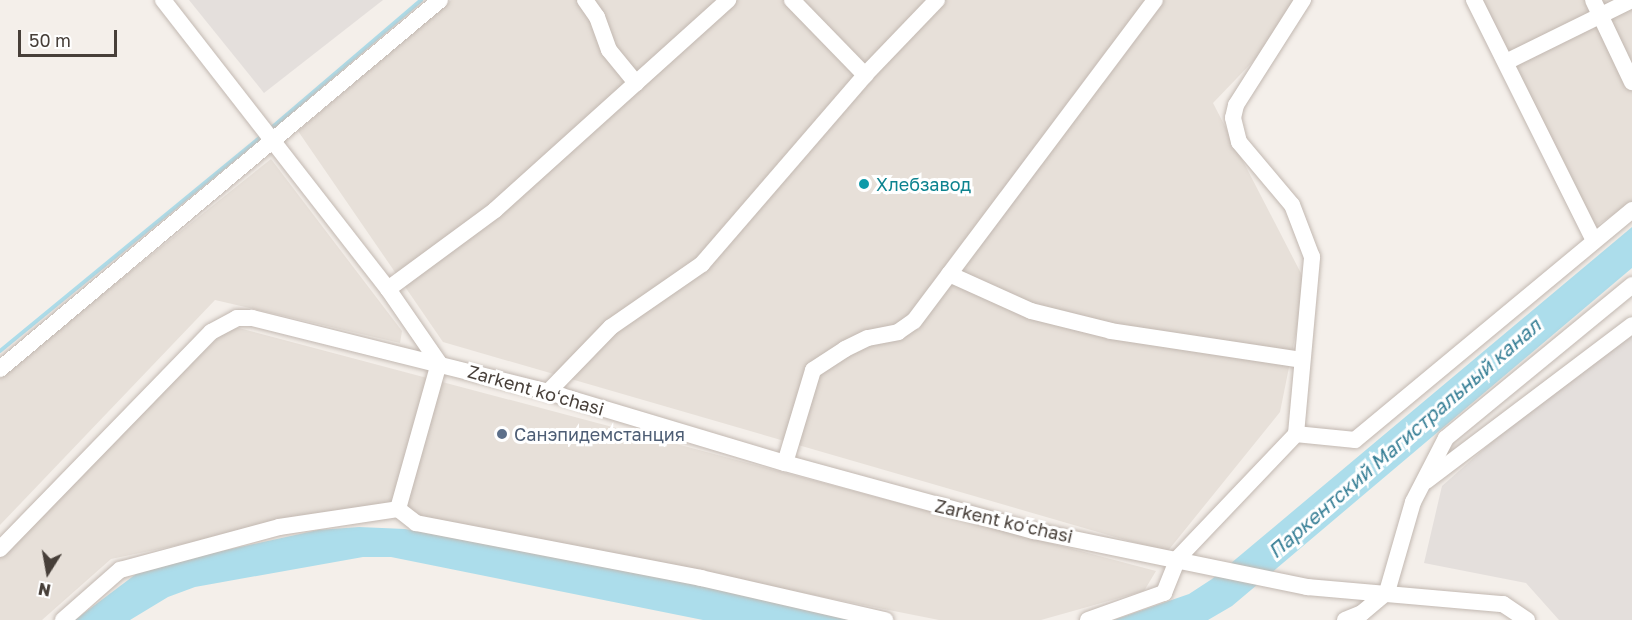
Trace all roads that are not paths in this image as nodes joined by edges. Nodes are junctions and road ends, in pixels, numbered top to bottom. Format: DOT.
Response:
graph roads {
  1 [pos="164,0"];
  2 [pos="440,0"];
  3 [pos="585,0"];
  4 [pos="728,0"];
  5 [pos="792,0"];
  6 [pos="937,0"];
  7 [pos="1155,0"];
  8 [pos="1303,0"];
  9 [pos="1474,0"];
  10 [pos="1593,0"];
  11 [pos="1632,0"];
  12 [pos="1600,16"];
  13 [pos="1506,63"];
  14 [pos="864,75"];
  15 [pos="1632,82"];
  16 [pos="636,83"];
  17 [pos="270,135"];
  18 [pos="1632,210"];
  19 [pos="1593,239"];
  20 [pos="949,274"];
  21 [pos="388,289"];
  22 [pos="1631,291"];
  23 [pos="1632,325"];
  24 [pos="1302,360"];
  25 [pos="439,363"];
  26 [pos="0,369"];
  27 [pos="548,392"];
  28 [pos="1296,434"];
  29 [pos="785,463"];
  30 [pos="1423,483"];
  31 [pos="398,509"];
  32 [pos="0,549"];
  33 [pos="1178,558"];
  34 [pos="1388,592"];
  35 [pos="63,620"];
  36 [pos="885,620"];
  37 [pos="1088,620"];
  38 [pos="1345,620"];
  39 [pos="1527,620"];
  1 -- 17 [label="street"];
  2 -- 17 [label="street"];
  3 -- 16 [label="street"];
  4 -- 16 [label="street"];
  5 -- 14 [label="street"];
  6 -- 14 [label="street"];
  7 -- 20 [label="street"];
  8 -- 24 [label="street"];
  9 -- 13 [label="street"];
  10 -- 12 [label="street"];
  11 -- 12 [label="street"];
  12 -- 13 [label="street"];
  12 -- 15 [label="street"];
  13 -- 19 [label="street"];
  14 -- 27 [label="street"];
  16 -- 21 [label="street"];
  17 -- 21 [label="street"];
  17 -- 26 [label="street"];
  18 -- 19 [label="street"];
  19 -- 28 [label="street"];
  20 -- 24 [label="street"];
  20 -- 29 [label="street"];
  21 -- 25 [label="street"];
  22 -- 30 [label="street"];
  23 -- 30 [label="street"];
  24 -- 28 [label="street"];
  25 -- 27 [label="street, Zarkent koʻchasi"];
  25 -- 31 [label="street"];
  25 -- 32 [label="street, Zarkent koʻchasi"];
  27 -- 29 [label="street, Zarkent koʻchasi"];
  28 -- 33 [label="street"];
  29 -- 33 [label="street, Zarkent koʻchasi"];
  30 -- 34 [label="street"];
  31 -- 35 [label="street"];
  31 -- 36 [label="street"];
  33 -- 34 [label="street, Zarkent koʻchasi"];
  33 -- 37 [label="street"];
  34 -- 38 [label="street"];
  34 -- 39 [label="street, Zarkent koʻchasi"];
}
